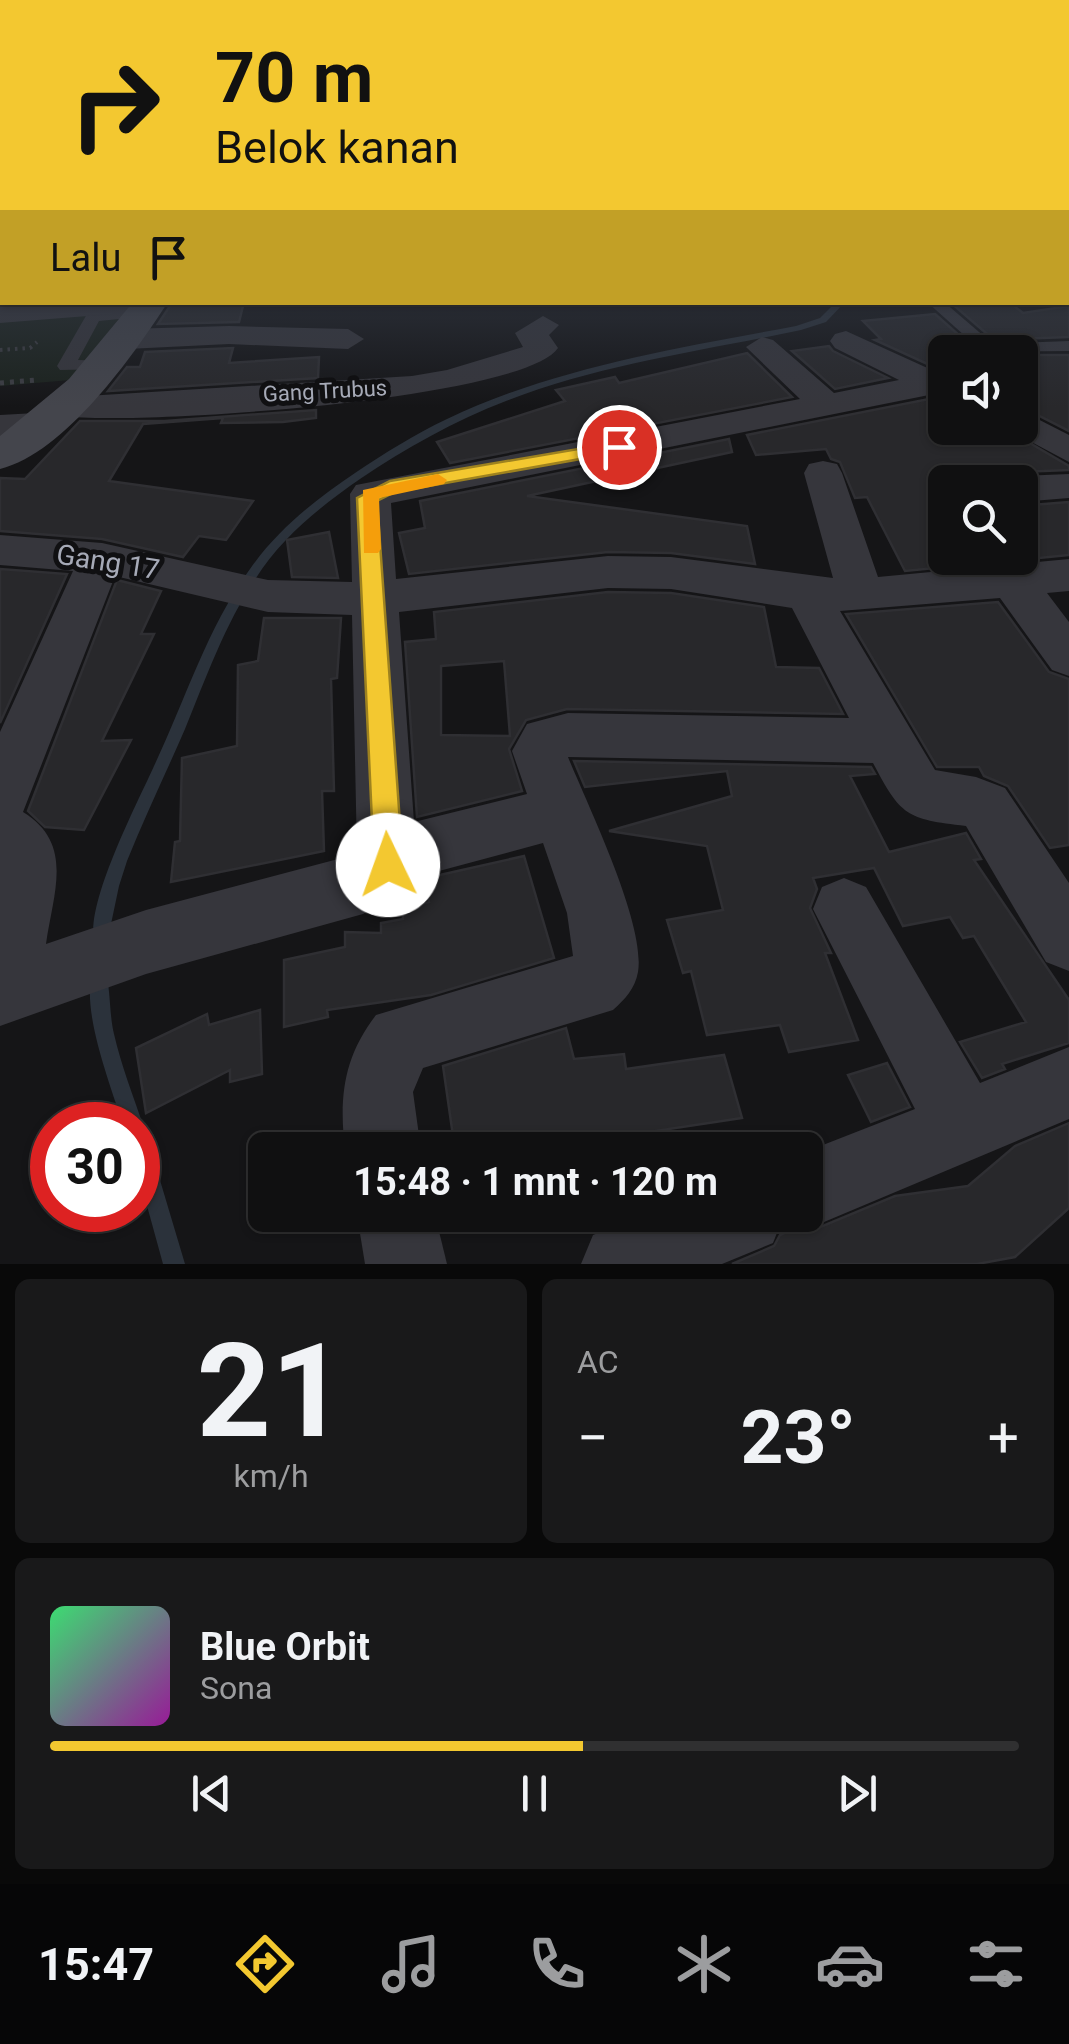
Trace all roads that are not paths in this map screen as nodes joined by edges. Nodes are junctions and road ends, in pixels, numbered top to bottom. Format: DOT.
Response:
graph roads {
  1 [pos="938,305"];
  2 [pos="0,314"];
  3 [pos="135,324"];
  4 [pos="543,325"];
  5 [pos="348,339"];
  6 [pos="846,340"];
  7 [pos="1069,346"];
  8 [pos="762,347"];
  9 [pos="928,381"];
  10 [pos="928,388"];
  11 [pos="826,404"];
  12 [pos="58,414"];
  13 [pos="0,426"];
  14 [pos="1038,433"];
  15 [pos="1069,452"];
  16 [pos="0,456"];
  17 [pos="823,472"];
  18 [pos="1038,485"];
  19 [pos="1069,486"];
  20 [pos="0,550"];
  21 [pos="102,558"];
  22 [pos="1069,575"];
  23 [pos="1011,579"];
  24 [pos="807,594"];
  25 [pos="861,595"];
  26 [pos="375,599"];
  27 [pos="1069,656"];
  28 [pos="887,741"];
  29 [pos="0,800"];
  30 [pos="560,812"];
  31 [pos="0,829"];
  32 [pos="389,856"];
  33 [pos="844,910"];
  34 [pos="1069,939"];
  35 [pos="18,986"];
  36 [pos="1069,1083"];
  37 [pos="964,1128"];
  38 [pos="380,1132"];
  39 [pos="823,1184"];
  40 [pos="399,1232"];
  41 [pos="702,1232"];
  42 [pos="406,1264"];
  43 [pos="622,1264"];
  1 -- 7 [label="lane"];
  2 -- 3 [label="street"];
  3 -- 5 [label="street"];
  3 -- 12 [label="street"];
  4 -- 12 [label="street, Gang Trubus"];
  6 -- 9 [label="street"];
  8 -- 11 [label="street"];
  10 -- 11 [label="street"];
  11 -- 26 [label="street"];
  12 -- 13 [label="street"];
  12 -- 16 [label="street"];
  14 -- 15 [label="street"];
  17 -- 25 [label="street"];
  18 -- 19 [label="street"];
  20 -- 21 [label="street, Gang 17"];
  21 -- 26 [label="street, Gang 17"];
  21 -- 29 [label="street"];
  22 -- 23 [label="street, Gang 17"];
  23 -- 25 [label="street, Gang 17"];
  23 -- 27 [label="street"];
  24 -- 25 [label="street, Gang 17"];
  24 -- 26 [label="street, Gang 17"];
  24 -- 28 [label="street"];
  26 -- 32 [label="street"];
  28 -- 30 [label="street"];
  28 -- 34 [label="street"];
  30 -- 32 [label="street"];
  30 -- 38 [label="street"];
  31 -- 35 [label="street"];
  32 -- 35 [label="street"];
  33 -- 37 [label="street"];
  36 -- 37 [label="street"];
  37 -- 39 [label="street"];
  40 -- 42 [label="street"];
  41 -- 43 [label="street"];
}
